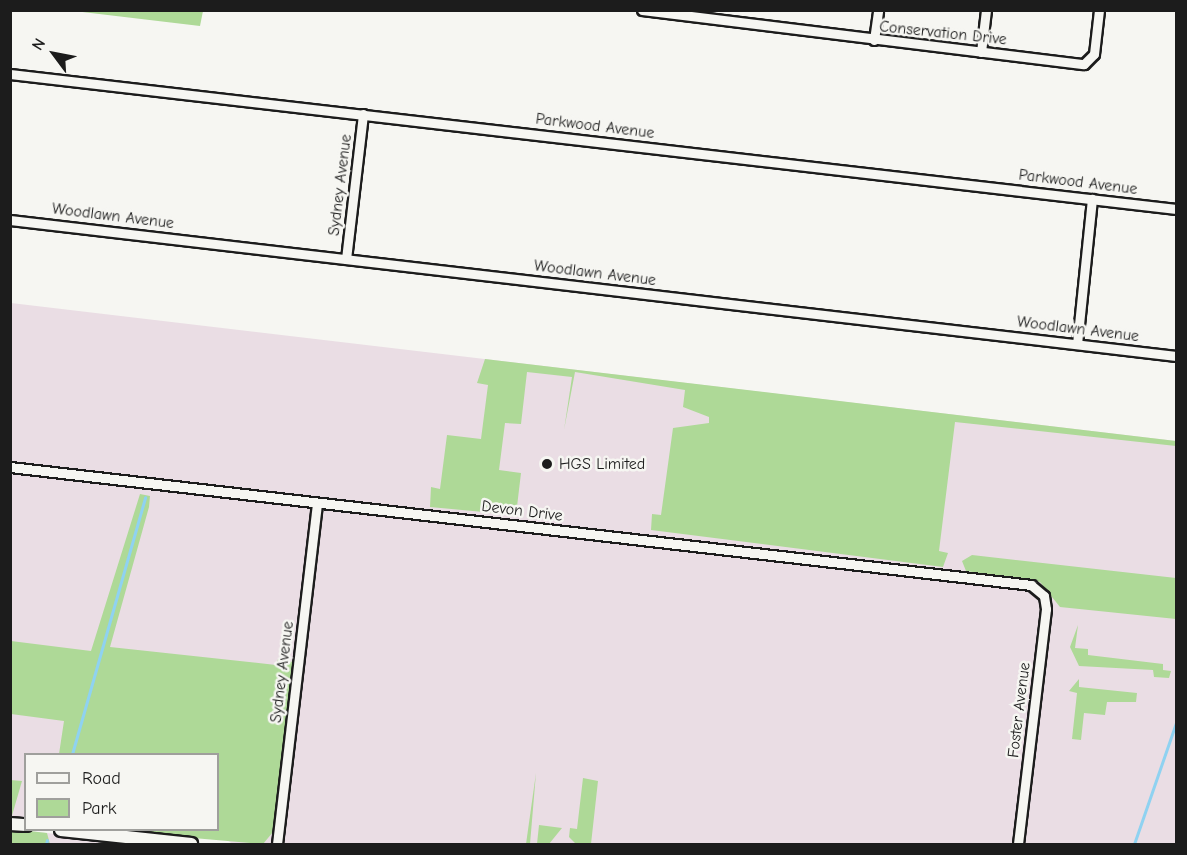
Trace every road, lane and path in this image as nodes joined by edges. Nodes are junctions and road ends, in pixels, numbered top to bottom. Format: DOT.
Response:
graph roads {
  1 [pos="642,10"];
  2 [pos="878,10"];
  3 [pos="986,10"];
  4 [pos="1099,10"];
  5 [pos="874,40"];
  6 [pos="981,52"];
  7 [pos="10,74"];
  8 [pos="363,114"];
  9 [pos="1092,199"];
  10 [pos="1176,209"];
  11 [pos="10,220"];
  12 [pos="346,259"];
  13 [pos="1077,344"];
  14 [pos="1176,356"];
  15 [pos="10,467"];
  16 [pos="316,503"];
  17 [pos="1031,585"];
  18 [pos="70,831"];
  19 [pos="191,844"];
  20 [pos="278,844"];
  21 [pos="1018,844"];
  1 -- 5 [label="street, Conservation Drive"];
  2 -- 5 [label="street"];
  3 -- 6 [label="street"];
  4 -- 6 [label="street, Conservation Drive"];
  5 -- 6 [label="street, Conservation Drive"];
  7 -- 8 [label="street, Parkwood Avenue"];
  8 -- 9 [label="street, Parkwood Avenue"];
  8 -- 12 [label="street, Sydney Avenue"];
  9 -- 10 [label="street, Parkwood Avenue"];
  9 -- 13 [label="street"];
  11 -- 12 [label="street, Woodlawn Avenue"];
  12 -- 13 [label="street, Woodlawn Avenue"];
  13 -- 14 [label="street, Woodlawn Avenue"];
  15 -- 16 [label="street, Devon Drive"];
  16 -- 17 [label="street, Devon Drive"];
  16 -- 20 [label="street, Sydney Avenue"];
  17 -- 21 [label="street, Foster Avenue"];
  18 -- 19 [label="street"];
}
